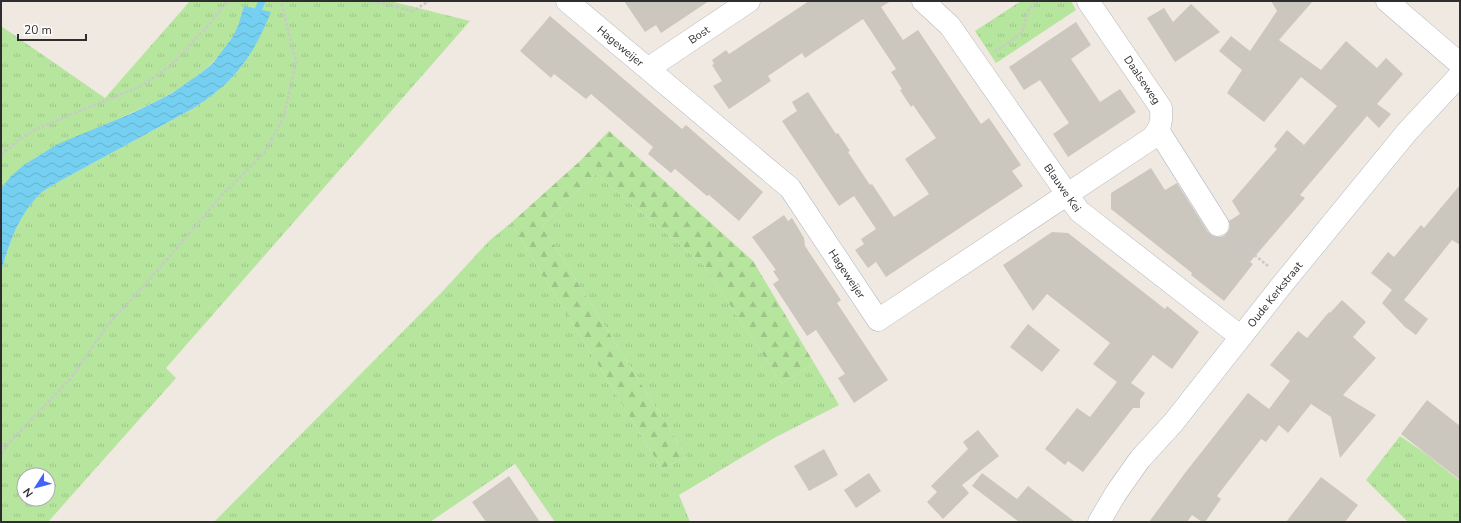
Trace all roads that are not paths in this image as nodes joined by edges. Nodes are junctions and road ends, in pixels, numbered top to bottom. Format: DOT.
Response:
graph roads {
  1 [pos="567,1"];
  2 [pos="749,1"];
  3 [pos="923,1"];
  4 [pos="1088,1"];
  5 [pos="1387,1"];
  6 [pos="1460,64"];
  7 [pos="649,68"];
  8 [pos="1460,75"];
  9 [pos="1158,130"];
  10 [pos="1066,195"];
  11 [pos="1218,225"];
  12 [pos="1241,337"];
  13 [pos="1099,522"];
  1 -- 7 [label="street, Hageweijer"];
  2 -- 7 [label="street, Bost"];
  3 -- 10 [label="street, Blauwe Kei"];
  4 -- 9 [label="street, Daalseweg"];
  5 -- 6 [label="street"];
  7 -- 10 [label="street, Hageweijer"];
  8 -- 12 [label="street, Oude Kerkstraat"];
  9 -- 10 [label="street, Hageweijer"];
  9 -- 11 [label="street"];
  10 -- 12 [label="street, Blauwe Kei"];
  12 -- 13 [label="street, Oude Kerkstraat"];
}
